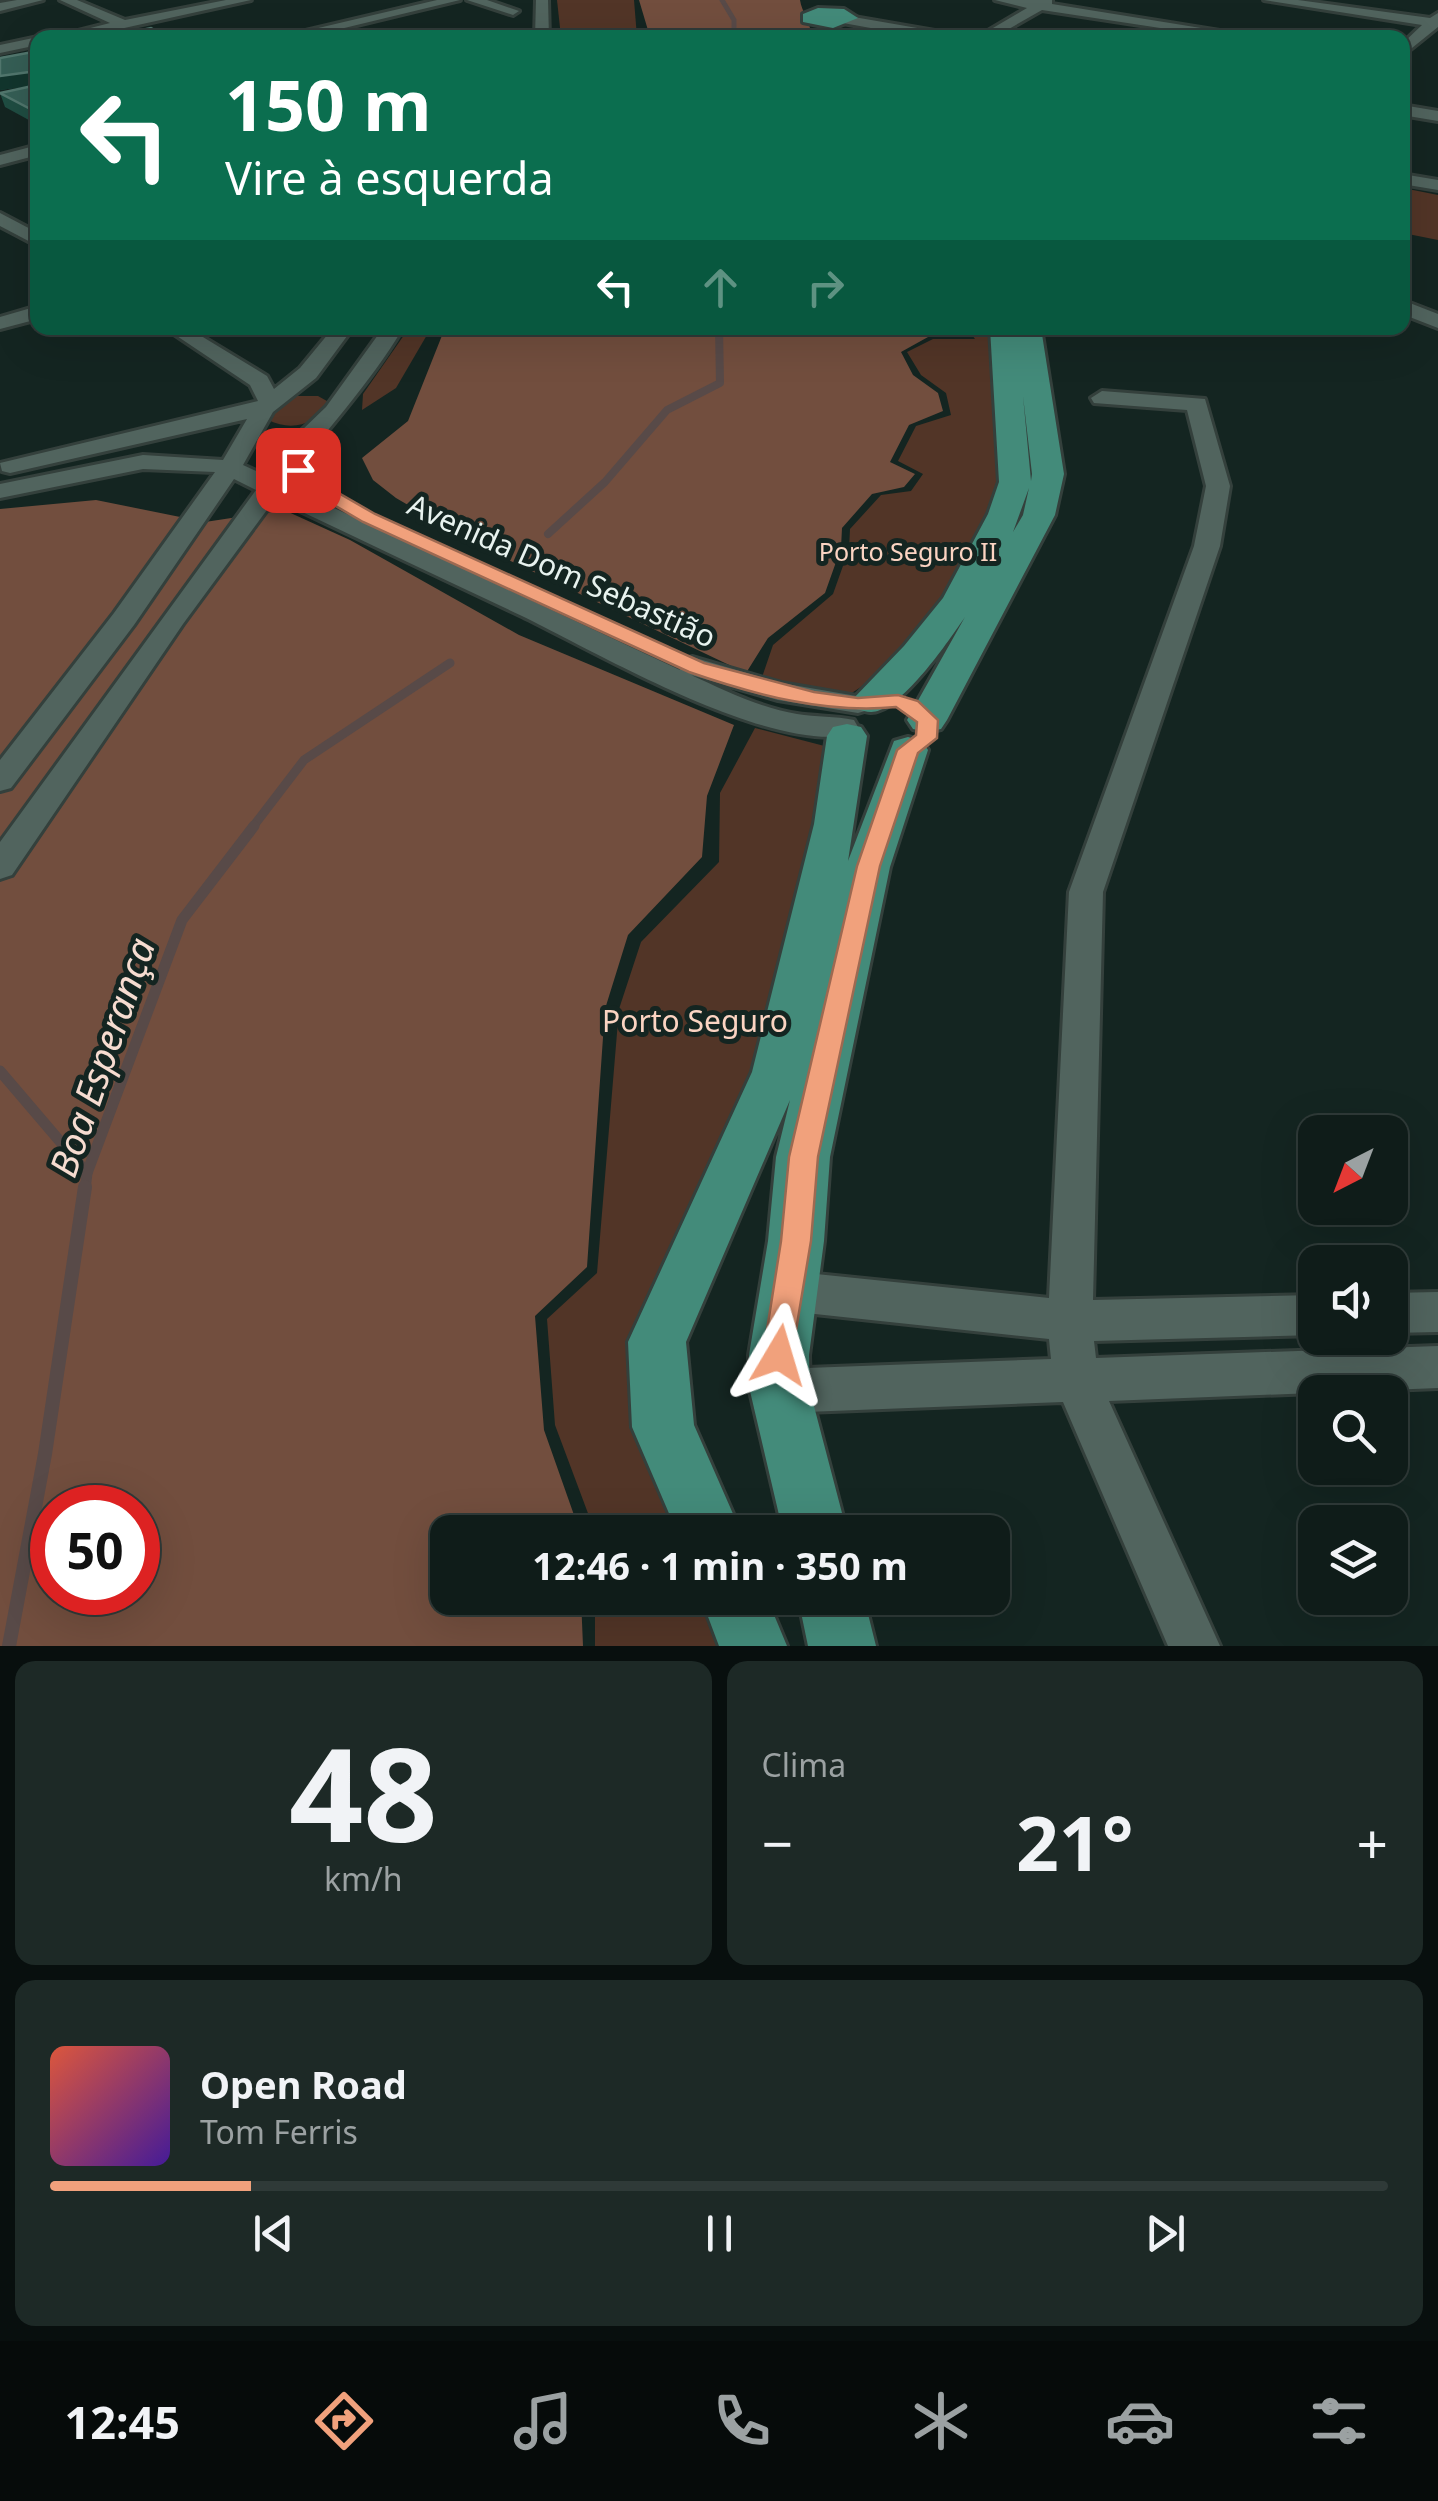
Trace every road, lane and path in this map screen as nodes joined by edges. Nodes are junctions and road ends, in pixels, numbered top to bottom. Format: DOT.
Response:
graph roads {
  1 [pos="37,0"];
  2 [pos="66,0"];
  3 [pos="245,0"];
  4 [pos="454,0"];
  5 [pos="473,0"];
  6 [pos="542,0"];
  7 [pos="1002,0"];
  8 [pos="1270,0"];
  9 [pos="1046,3"];
  10 [pos="516,5"];
  11 [pos="0,7"];
  12 [pos="1413,14"];
  13 [pos="826,16"];
  14 [pos="1436,21"];
  15 [pos="123,24"];
  16 [pos="95,30"];
  17 [pos="137,30"];
  18 [pos="318,30"];
  19 [pos="517,30"];
  20 [pos="542,30"];
  21 [pos="906,30"];
  22 [pos="997,30"];
  23 [pos="1209,30"];
  24 [pos="1396,30"];
  25 [pos="30,43"];
  26 [pos="1410,45"];
  27 [pos="0,49"];
  28 [pos="1410,111"];
  29 [pos="1438,116"];
  30 [pos="30,152"];
  31 [pos="0,160"];
  32 [pos="1410,171"];
  33 [pos="1438,176"];
  34 [pos="1410,180"];
  35 [pos="1438,185"];
  36 [pos="6,226"];
  37 [pos="30,237"];
  38 [pos="1410,310"];
  39 [pos="30,314"];
  40 [pos="1438,322"];
  41 [pos="0,323"];
  42 [pos="187,335"];
  43 [pos="338,335"];
  44 [pos="384,335"];
  45 [pos="1004,335"];
  46 [pos="1029,335"];
  47 [pos="1102,398"];
  48 [pos="297,404"];
  49 [pos="292,460"];
  50 [pos="233,463"];
  51 [pos="0,468"];
  52 [pos="272,487"];
  53 [pos="0,491"];
  54 [pos="854,717"];
  55 [pos="918,735"];
  56 [pos="0,781"];
  57 [pos="0,867"];
  58 [pos="787,1290"];
  59 [pos="1438,1312"];
  60 [pos="1408,1313"];
  61 [pos="1298,1315"];
  62 [pos="1070,1320"];
  63 [pos="1438,1367"];
  64 [pos="1075,1378"];
  65 [pos="780,1391"];
  66 [pos="702,1515"];
  67 [pos="811,1515"];
  68 [pos="740,1615"];
  69 [pos="834,1615"];
  70 [pos="752,1646"];
  71 [pos="842,1646"];
  72 [pos="1194,1646"];
  1 -- 11 [label="street"];
  2 -- 15 [label="street"];
  3 -- 15 [label="street"];
  4 -- 18 [label="street"];
  5 -- 10 [label="street"];
  6 -- 20 [label="street"];
  7 -- 9 [label="street"];
  8 -- 12 [label="street"];
  9 -- 22 [label="street"];
  9 -- 23 [label="street"];
  10 -- 19 [label="street"];
  12 -- 14 [label="street"];
  12 -- 24 [label="street"];
  13 -- 21 [label="street"];
  14 -- 26 [label="street"];
  15 -- 16 [label="street"];
  15 -- 17 [label="street"];
  25 -- 27 [label="street"];
  28 -- 29 [label="street"];
  30 -- 31 [label="street"];
  32 -- 33 [label="street"];
  34 -- 35 [label="street"];
  36 -- 37 [label="street"];
  38 -- 40 [label="street"];
  39 -- 41 [label="street"];
  42 -- 48 [label="street"];
  43 -- 48 [label="street"];
  44 -- 48 [label="street"];
  45 -- 54 [label="main road"];
  46 -- 55 [label="main road"];
  47 -- 62 [label="street"];
  48 -- 49 [label="street"];
  48 -- 50 [label="street"];
  48 -- 51 [label="street"];
  49 -- 52 [label="street"];
  49 -- 54 [label="street, Avenida Dom Sebastião"];
  50 -- 52 [label="street, Avenida Dom Sebastião"];
  50 -- 53 [label="street, Avenida Dom Sebastião"];
  50 -- 56 [label="street"];
  52 -- 54 [label="street, Avenida Dom Sebastião"];
  52 -- 57 [label="street"];
  54 -- 55 [label="main road"];
  54 -- 55 [label="main road"];
  54 -- 66 [label="main road"];
  55 -- 58 [label="main road"];
  58 -- 62 [label="street"];
  58 -- 65 [label="main road"];
  59 -- 60 [label="street"];
  61 -- 62 [label="street"];
  62 -- 64 [label="street"];
  63 -- 64 [label="street"];
  64 -- 65 [label="street"];
  64 -- 72 [label="street"];
  65 -- 67 [label="main road"];
  68 -- 70 [label="main road"];
  69 -- 71 [label="main road"];
}
